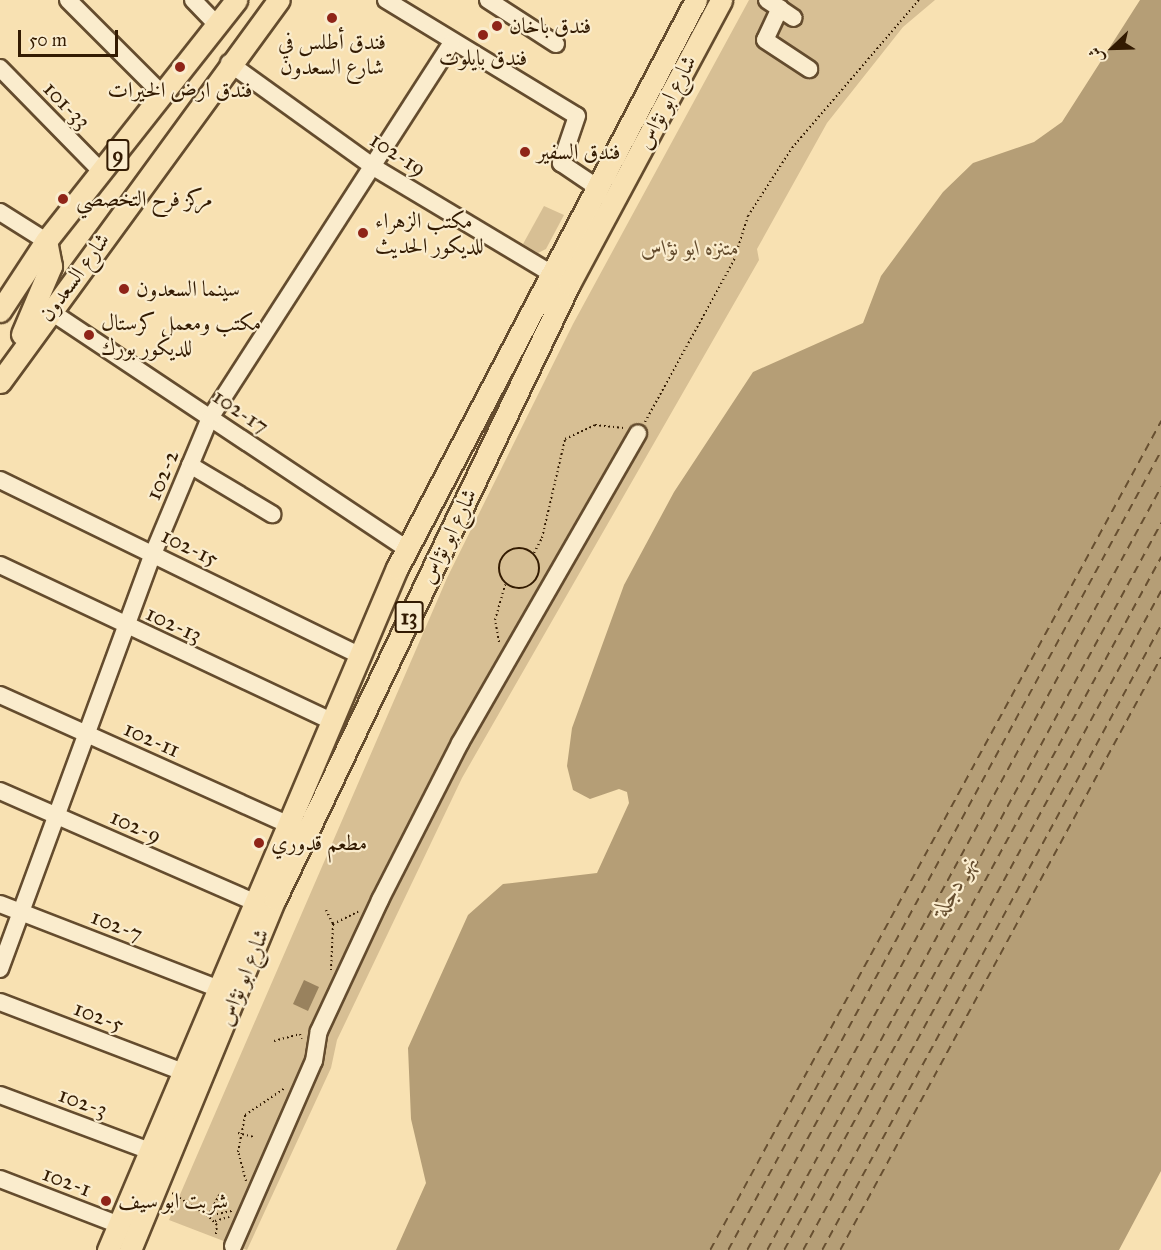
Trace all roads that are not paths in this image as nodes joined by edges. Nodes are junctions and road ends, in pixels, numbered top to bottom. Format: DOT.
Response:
graph roads {
  1 [pos="68,0"];
  2 [pos="194,0"];
  3 [pos="236,0"];
  4 [pos="279,0"];
  5 [pos="386,0"];
  6 [pos="696,0"];
  7 [pos="721,0"];
  8 [pos="481,3"];
  9 [pos="780,9"];
  10 [pos="217,25"];
  11 [pos="452,43"];
  12 [pos="556,44"];
  13 [pos="229,63"];
  14 [pos="0,68"];
  15 [pos="809,69"];
  16 [pos="163,95"];
  17 [pos="121,151"];
  18 [pos="375,168"];
  19 [pos="150,172"];
  20 [pos="103,173"];
  21 [pos="595,186"];
  22 [pos="0,212"];
  23 [pos="46,241"];
  24 [pos="549,272"];
  25 [pos="0,310"];
  26 [pos="50,311"];
  27 [pos="2,379"];
  28 [pos="210,418"];
  29 [pos="638,434"];
  30 [pos="190,465"];
  31 [pos="0,480"];
  32 [pos="272,514"];
  33 [pos="407,549"];
  34 [pos="153,554"];
  35 [pos="0,566"];
  36 [pos="127,627"];
  37 [pos="359,655"];
  38 [pos="0,695"];
  39 [pos="330,720"];
  40 [pos="86,734"];
  41 [pos="0,791"];
  42 [pos="56,815"];
  43 [pos="285,823"];
  44 [pos="254,902"];
  45 [pos="0,904"];
  46 [pos="21,912"];
  47 [pos="0,969"];
  48 [pos="217,988"];
  49 [pos="0,1002"];
  50 [pos="183,1072"];
  51 [pos="0,1095"];
  52 [pos="150,1151"];
  53 [pos="0,1179"];
  54 [pos="118,1226"];
  55 [pos="233,1246"];
  56 [pos="108,1250"];
  57 [pos="130,1250"];
  1 -- 16 [label="street"];
  2 -- 10 [label="street"];
  3 -- 10 [label="main road, شارع السعدون / 9"];
  4 -- 13 [label="main road, شارع السعدون / 9"];
  5 -- 11 [label="street"];
  6 -- 21 [label="main road, شارع ابو نؤاس / 13"];
  7 -- 57 [label="main road, شارع ابو نؤاس / 13"];
  8 -- 12 [label="street"];
  9 -- 15 [label="street"];
  10 -- 16 [label="main road, شارع السعدون / 9"];
  11 -- 18 [label="street, 102-2"];
  11 -- 21 [label="street"];
  13 -- 18 [label="street, 102-19"];
  13 -- 19 [label="main road, شارع السعدون / 9"];
  14 -- 20 [label="street, 101-33"];
  16 -- 17 [label="main road, شارع السعدون / 9"];
  17 -- 19 [label="main road"];
  17 -- 20 [label="main road, شارع السعدون / 9"];
  18 -- 24 [label="street, 102-19"];
  18 -- 28 [label="street, 102-2"];
  19 -- 26 [label="main road, شارع السعدون / 9"];
  20 -- 23 [label="main road, شارع السعدون / 9"];
  21 -- 24 [label="main road, شارع ابو نؤاس / 13"];
  22 -- 23 [label="street"];
  23 -- 25 [label="main road, شارع السعدون / 9"];
  23 -- 27 [label="main road"];
  24 -- 33 [label="main road, شارع ابو نؤاس / 13"];
  26 -- 27 [label="main road, شارع السعدون / 9"];
  26 -- 28 [label="street, 102-17"];
  28 -- 30 [label="street, 102-2"];
  28 -- 33 [label="street, 102-17"];
  29 -- 55 [label="street"];
  30 -- 32 [label="street"];
  30 -- 34 [label="street, 102-2"];
  31 -- 34 [label="street, 102-15"];
  33 -- 37 [label="main road, شارع ابو نؤاس / 13"];
  34 -- 36 [label="street, 102-2"];
  34 -- 37 [label="street, 102-15"];
  35 -- 36 [label="street, 102-13"];
  36 -- 39 [label="street, 102-13"];
  36 -- 40 [label="street, 102-2"];
  37 -- 39 [label="main road, شارع ابو نؤاس / 13"];
  38 -- 40 [label="street, 102-11"];
  39 -- 43 [label="main road, شارع ابو نؤاس / 13"];
  40 -- 42 [label="street, 102-2"];
  40 -- 43 [label="street, 102-11"];
  41 -- 42 [label="street, 102-9"];
  42 -- 44 [label="street, 102-9"];
  42 -- 46 [label="street, 102-2"];
  43 -- 44 [label="main road, شارع ابو نؤاس / 13"];
  44 -- 48 [label="main road, شارع ابو نؤاس / 13"];
  45 -- 46 [label="street, 102-7"];
  46 -- 47 [label="street, 102-2"];
  46 -- 48 [label="street, 102-7"];
  48 -- 50 [label="main road, شارع ابو نؤاس / 13"];
  49 -- 50 [label="street, 102-5"];
  50 -- 52 [label="main road, شارع ابو نؤاس / 13"];
  51 -- 52 [label="street, 102-3"];
  52 -- 54 [label="main road, شارع ابو نؤاس / 13"];
  53 -- 54 [label="street, 102-1"];
  54 -- 56 [label="main road, شارع ابو نؤاس / 13"];
}
